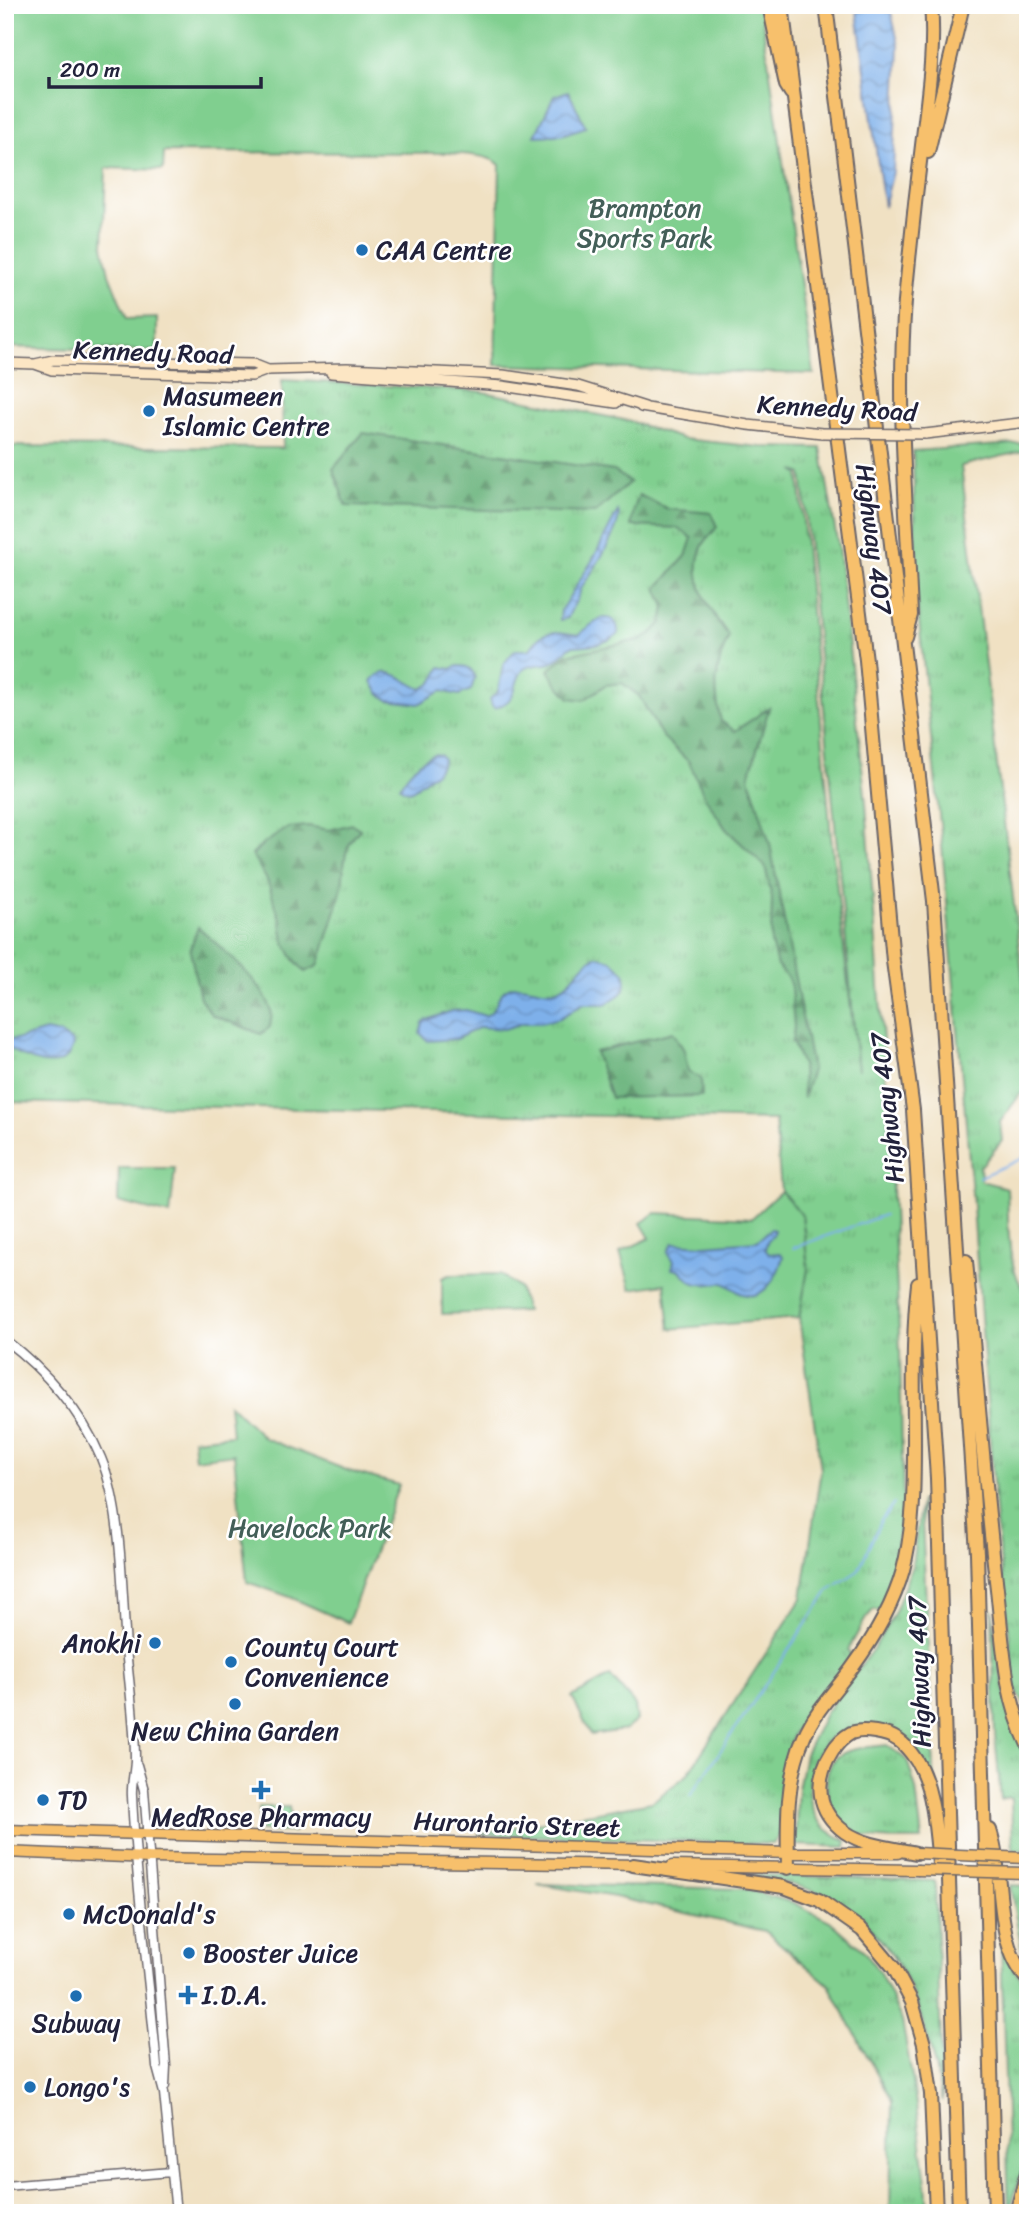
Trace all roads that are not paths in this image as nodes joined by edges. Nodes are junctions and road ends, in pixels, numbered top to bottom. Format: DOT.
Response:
graph roads {
  1 [pos="769,5"];
  2 [pos="782,5"];
  3 [pos="825,5"];
  4 [pos="930,5"];
  5 [pos="963,5"];
  6 [pos="796,101"];
  7 [pos="917,186"];
  8 [pos="5,363"];
  9 [pos="1028,422"];
  10 [pos="903,648"];
  11 [pos="955,1217"];
  12 [pos="921,1249"];
  13 [pos="5,1340"];
  14 [pos="1028,1745"];
  15 [pos="135,1759"];
  16 [pos="986,1817"];
  17 [pos="5,1830"];
  18 [pos="135,1833"];
  19 [pos="147,1834"];
  20 [pos="5,1852"];
  21 [pos="788,1853"];
  22 [pos="916,1853"];
  23 [pos="137,1858"];
  24 [pos="149,1858"];
  25 [pos="1026,1858"];
  26 [pos="633,1865"];
  27 [pos="788,1868"];
  28 [pos="1027,1873"];
  29 [pos="948,1894"];
  30 [pos="1028,1980"];
  31 [pos="164,2093"];
  32 [pos="1028,2169"];
  33 [pos="171,2172"];
  34 [pos="5,2186"];
  35 [pos="176,2213"];
  36 [pos="936,2213"];
  37 [pos="959,2213"];
  38 [pos="995,2213"];
  39 [pos="1016,2213"];
  1 -- 6 [label="highway"];
  2 -- 6 [label="highway, Highway 407"];
  3 -- 10 [label="highway, Highway 407"];
  4 -- 7 [label="highway"];
  5 -- 7 [label="highway"];
  6 -- 12 [label="highway, Highway 407"];
  7 -- 10 [label="highway"];
  8 -- 9 [label="main road, Kennedy Road, bridge"];
  10 -- 11 [label="highway, Highway 407"];
  11 -- 14 [label="highway"];
  11 -- 16 [label="highway, Highway 407"];
  12 -- 21 [label="highway"];
  12 -- 29 [label="highway, Highway 407"];
  13 -- 15 [label="street"];
  15 -- 18 [label="street"];
  15 -- 19 [label="street"];
  16 -- 30 [label="highway"];
  16 -- 38 [label="highway, Highway 407"];
  17 -- 18 [label="main road, Hurontario Street"];
  18 -- 19 [label="main road, Hurontario Street"];
  18 -- 23 [label="street"];
  19 -- 21 [label="main road, Hurontario Street"];
  19 -- 24 [label="street"];
  20 -- 23 [label="main road, Hurontario Street"];
  21 -- 22 [label="main road, Hurontario Street"];
  21 -- 27 [label="highway"];
  22 -- 25 [label="main road, Hurontario Street, bridge"];
  22 -- 29 [label="highway"];
  23 -- 24 [label="main road, Hurontario Street"];
  23 -- 31 [label="street"];
  24 -- 26 [label="main road, Hurontario Street"];
  24 -- 31 [label="street"];
  26 -- 27 [label="main road, Hurontario Street"];
  26 -- 36 [label="highway"];
  27 -- 28 [label="main road, Hurontario Street, bridge"];
  29 -- 37 [label="highway, Highway 407"];
  31 -- 33 [label="street"];
  32 -- 39 [label="highway"];
  33 -- 34 [label="street"];
  33 -- 35 [label="street"];
}
